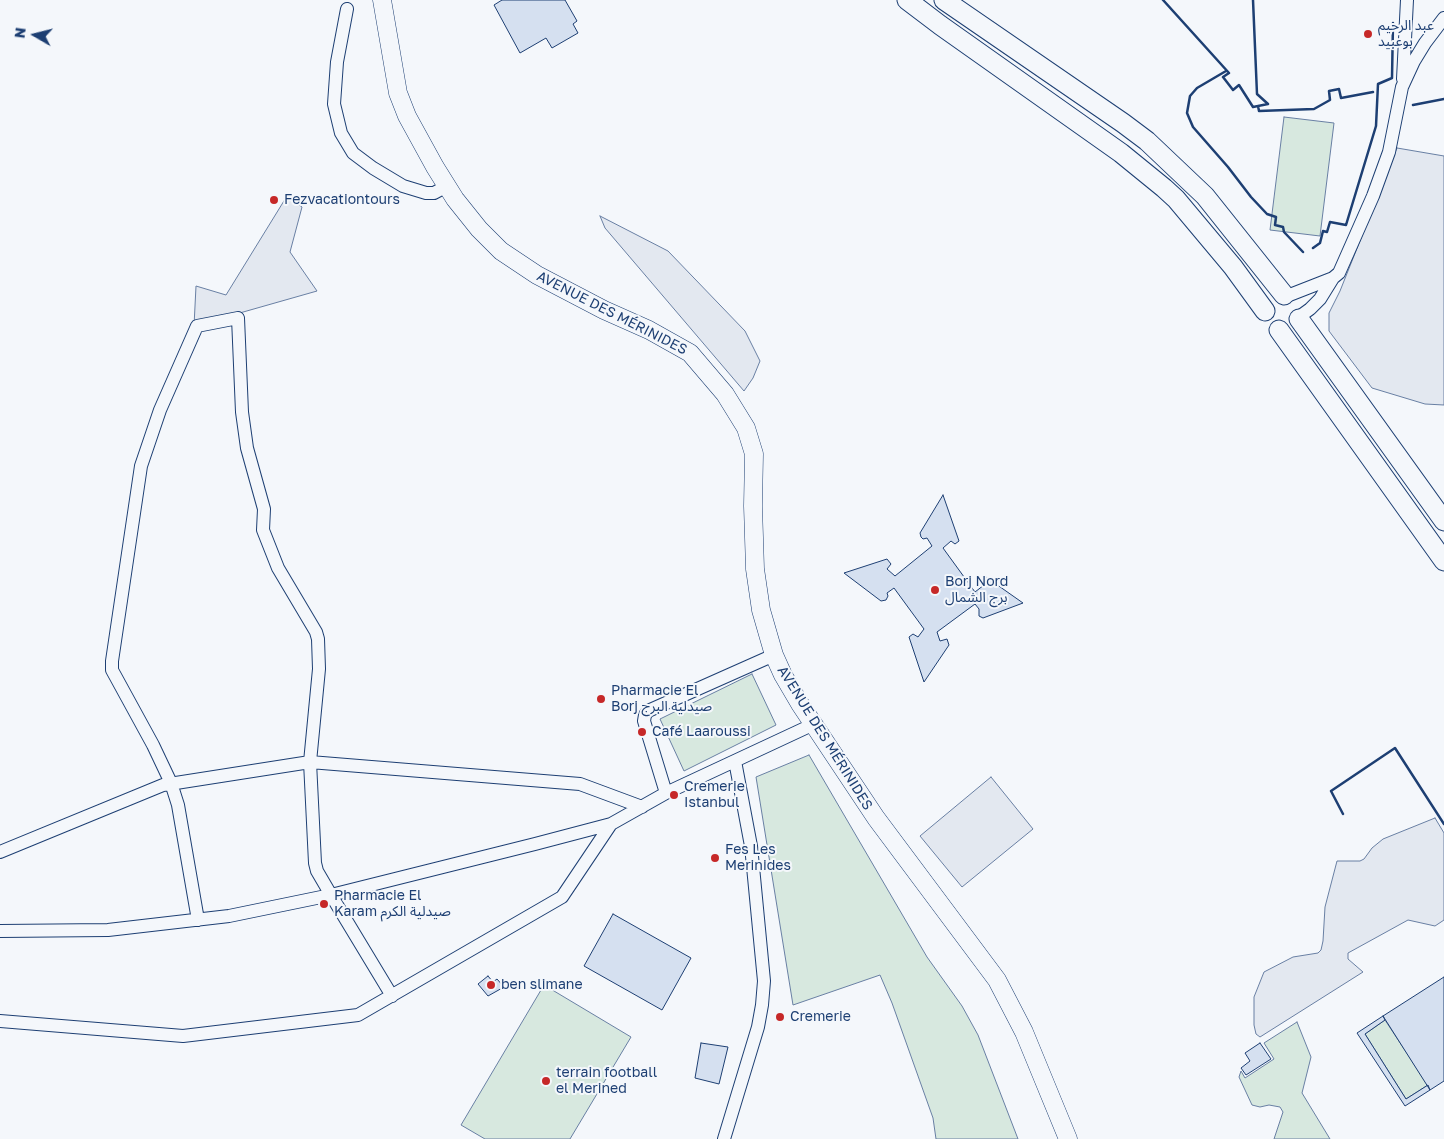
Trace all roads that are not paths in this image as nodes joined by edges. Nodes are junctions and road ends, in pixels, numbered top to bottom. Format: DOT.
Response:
graph roads {
  1 [pos="382,0"];
  2 [pos="908,0"];
  3 [pos="944,0"];
  4 [pos="1407,0"];
  5 [pos="348,9"];
  6 [pos="1444,18"];
  7 [pos="1402,87"];
  8 [pos="447,186"];
  9 [pos="1333,278"];
  10 [pos="1286,296"];
  11 [pos="1265,312"];
  12 [pos="1299,318"];
  13 [pos="1278,330"];
  14 [pos="1444,521"];
  15 [pos="1444,561"];
  16 [pos="774,655"];
  17 [pos="814,724"];
  18 [pos="735,761"];
  19 [pos="310,762"];
  20 [pos="171,783"];
  21 [pos="666,793"];
  22 [pos="642,807"];
  23 [pos="611,824"];
  24 [pos="0,852"];
  25 [pos="331,895"];
  26 [pos="198,920"];
  27 [pos="0,931"];
  28 [pos="392,996"];
  29 [pos="0,1021"];
  30 [pos="724,1139"];
  31 [pos="1068,1139"];
  1 -- 8 [label="main road, AVENUE DES MÉRINIDES"];
  2 -- 11 [label="main road"];
  3 -- 10 [label="main road"];
  4 -- 7 [label="street"];
  5 -- 8 [label="street"];
  6 -- 7 [label="street"];
  7 -- 9 [label="street"];
  8 -- 16 [label="main road, AVENUE DES MÉRINIDES"];
  9 -- 10 [label="street"];
  9 -- 12 [label="street"];
  10 -- 11 [label="main road"];
  10 -- 12 [label="main road"];
  11 -- 13 [label="main road"];
  12 -- 13 [label="main road"];
  12 -- 14 [label="main road"];
  13 -- 15 [label="main road"];
  16 -- 17 [label="main road, AVENUE DES MÉRINIDES"];
  16 -- 21 [label="street"];
  17 -- 18 [label="street"];
  17 -- 31 [label="main road, AVENUE DES MÉRINIDES"];
  18 -- 21 [label="street"];
  18 -- 30 [label="street"];
  19 -- 20 [label="street"];
  19 -- 20 [label="street"];
  19 -- 22 [label="street"];
  19 -- 25 [label="street"];
  20 -- 24 [label="street"];
  20 -- 26 [label="street"];
  21 -- 22 [label="street"];
  22 -- 23 [label="street"];
  23 -- 25 [label="street"];
  23 -- 28 [label="street"];
  25 -- 26 [label="street"];
  25 -- 28 [label="street"];
  26 -- 27 [label="street"];
  28 -- 29 [label="street"];
}
